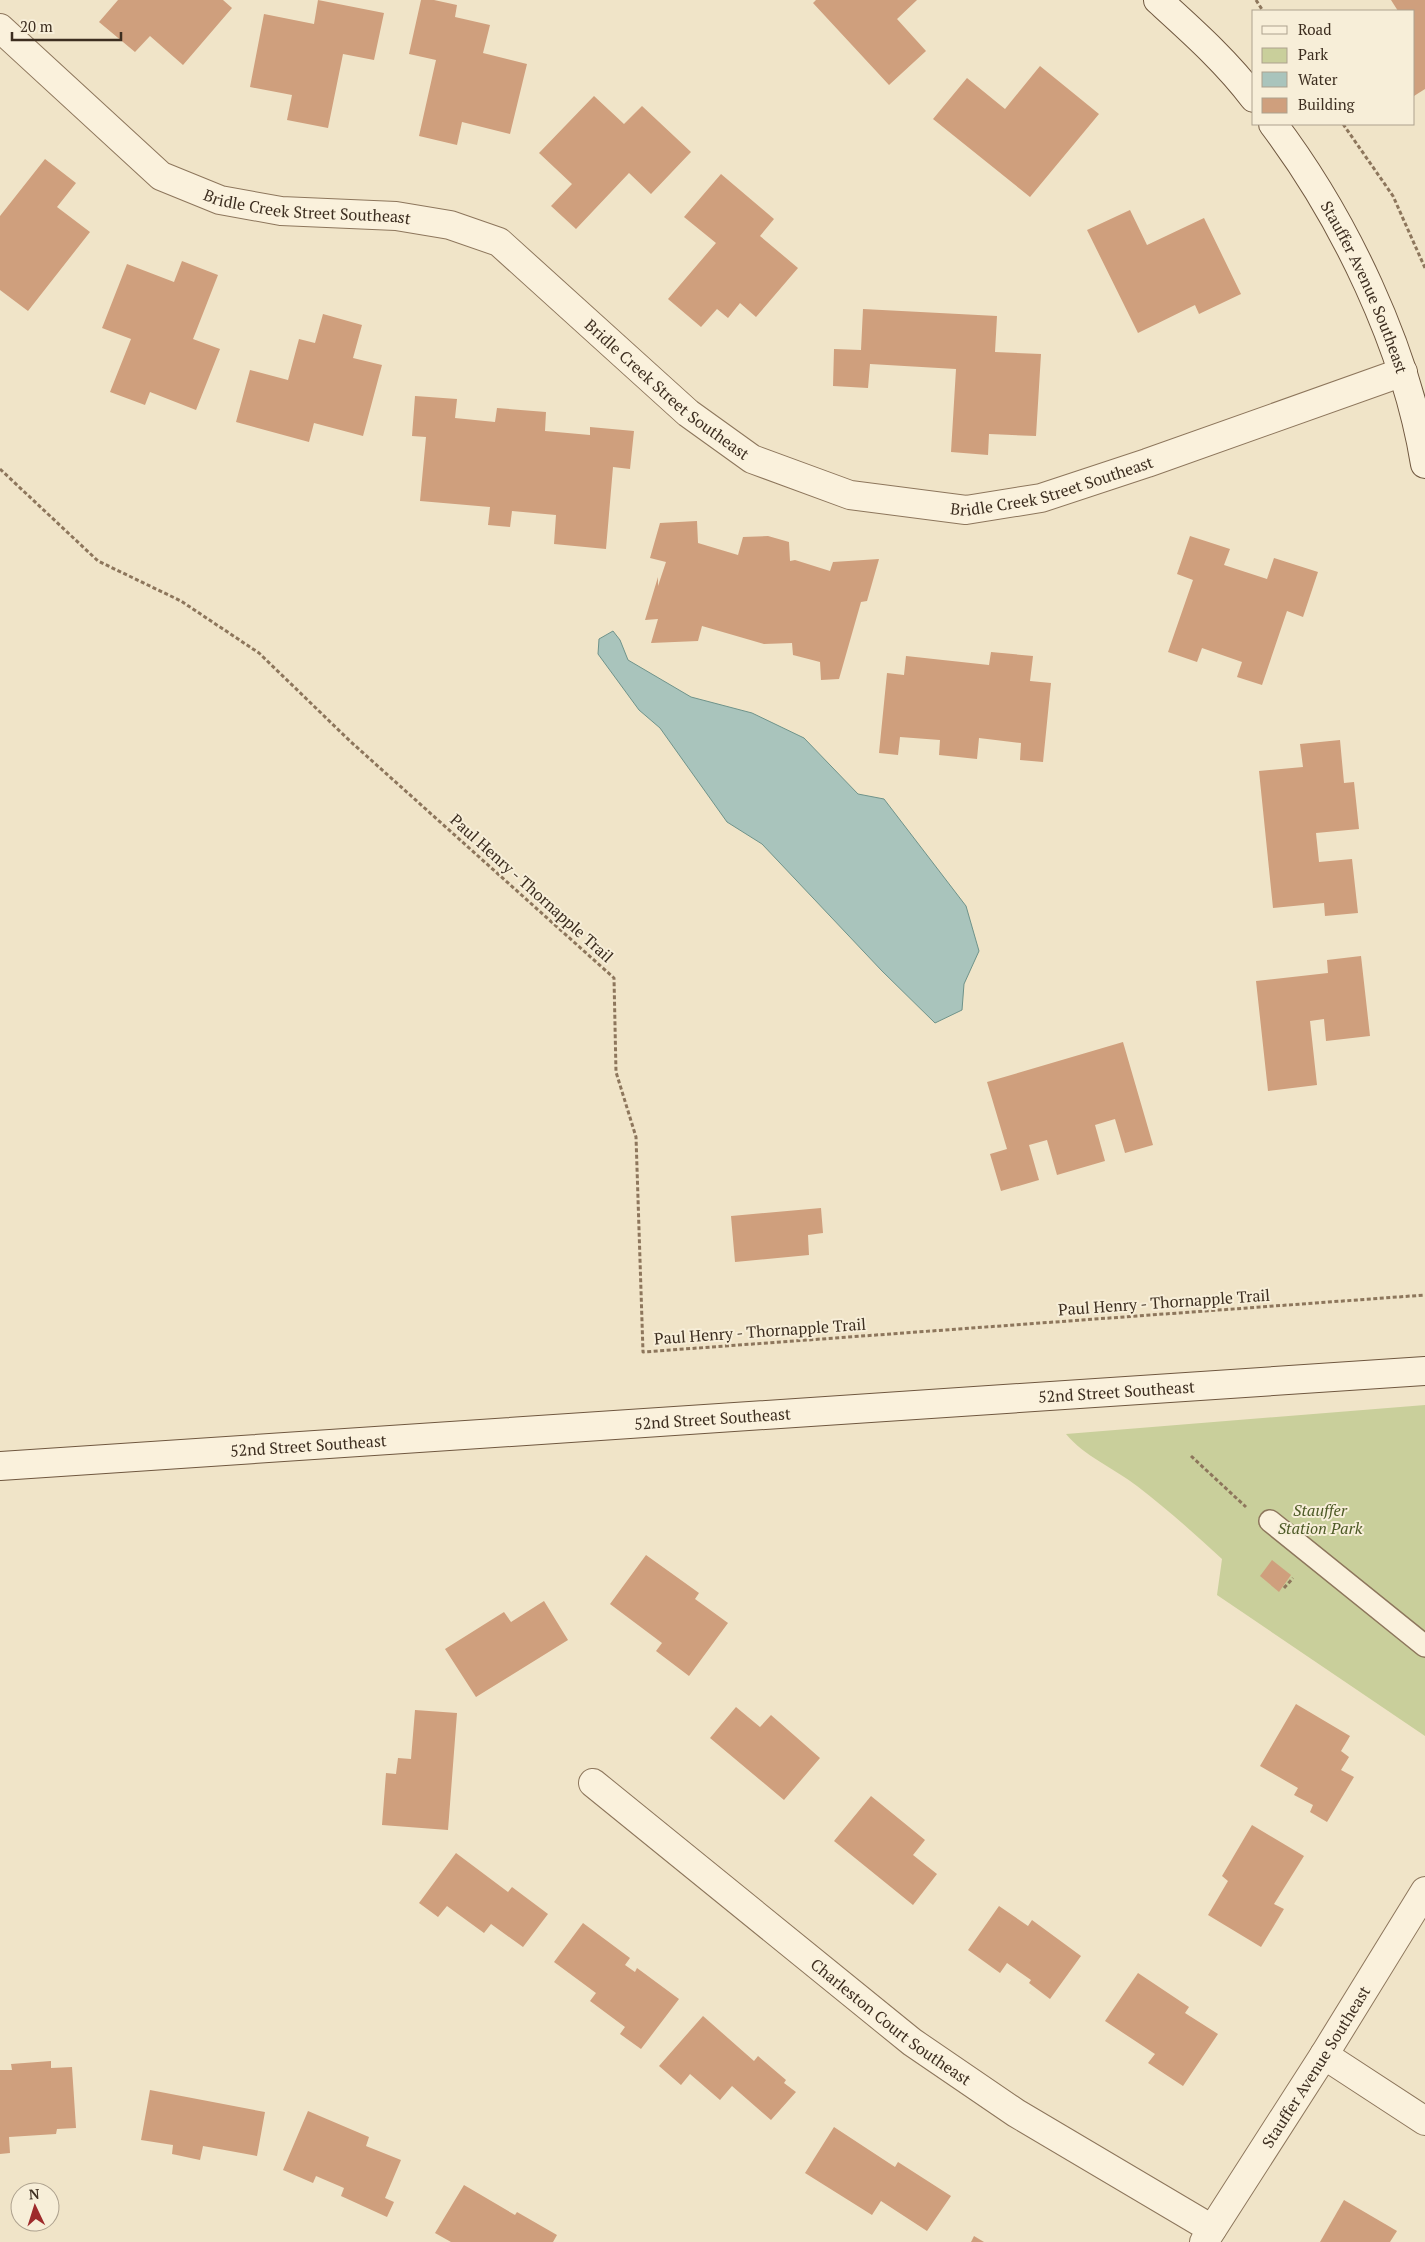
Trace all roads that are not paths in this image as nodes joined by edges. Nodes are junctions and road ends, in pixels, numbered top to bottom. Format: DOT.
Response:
graph roads {
  1 [pos="1158,0"];
  2 [pos="0,28"];
  3 [pos="1252,95"];
  4 [pos="1274,125"];
  5 [pos="1403,372"];
  6 [pos="1425,464"];
  7 [pos="1425,1371"];
  8 [pos="0,1466"];
  9 [pos="1270,1521"];
  10 [pos="1425,1646"];
  11 [pos="593,1783"];
  12 [pos="1425,1891"];
  13 [pos="1324,2055"];
  14 [pos="1425,2121"];
  15 [pos="1208,2236"];
  1 -- 3 [label="street"];
  2 -- 5 [label="street, Bridle Creek Street Southeast"];
  4 -- 5 [label="street, Stauffer Avenue Southeast"];
  5 -- 6 [label="street, Stauffer Avenue Southeast"];
  7 -- 8 [label="street, 52nd Street Southeast"];
  9 -- 10 [label="lane"];
  11 -- 15 [label="street, Charleston Court Southeast"];
  12 -- 13 [label="street, Stauffer Avenue Southeast"];
  13 -- 14 [label="street"];
  13 -- 15 [label="street, Stauffer Avenue Southeast"];
}
